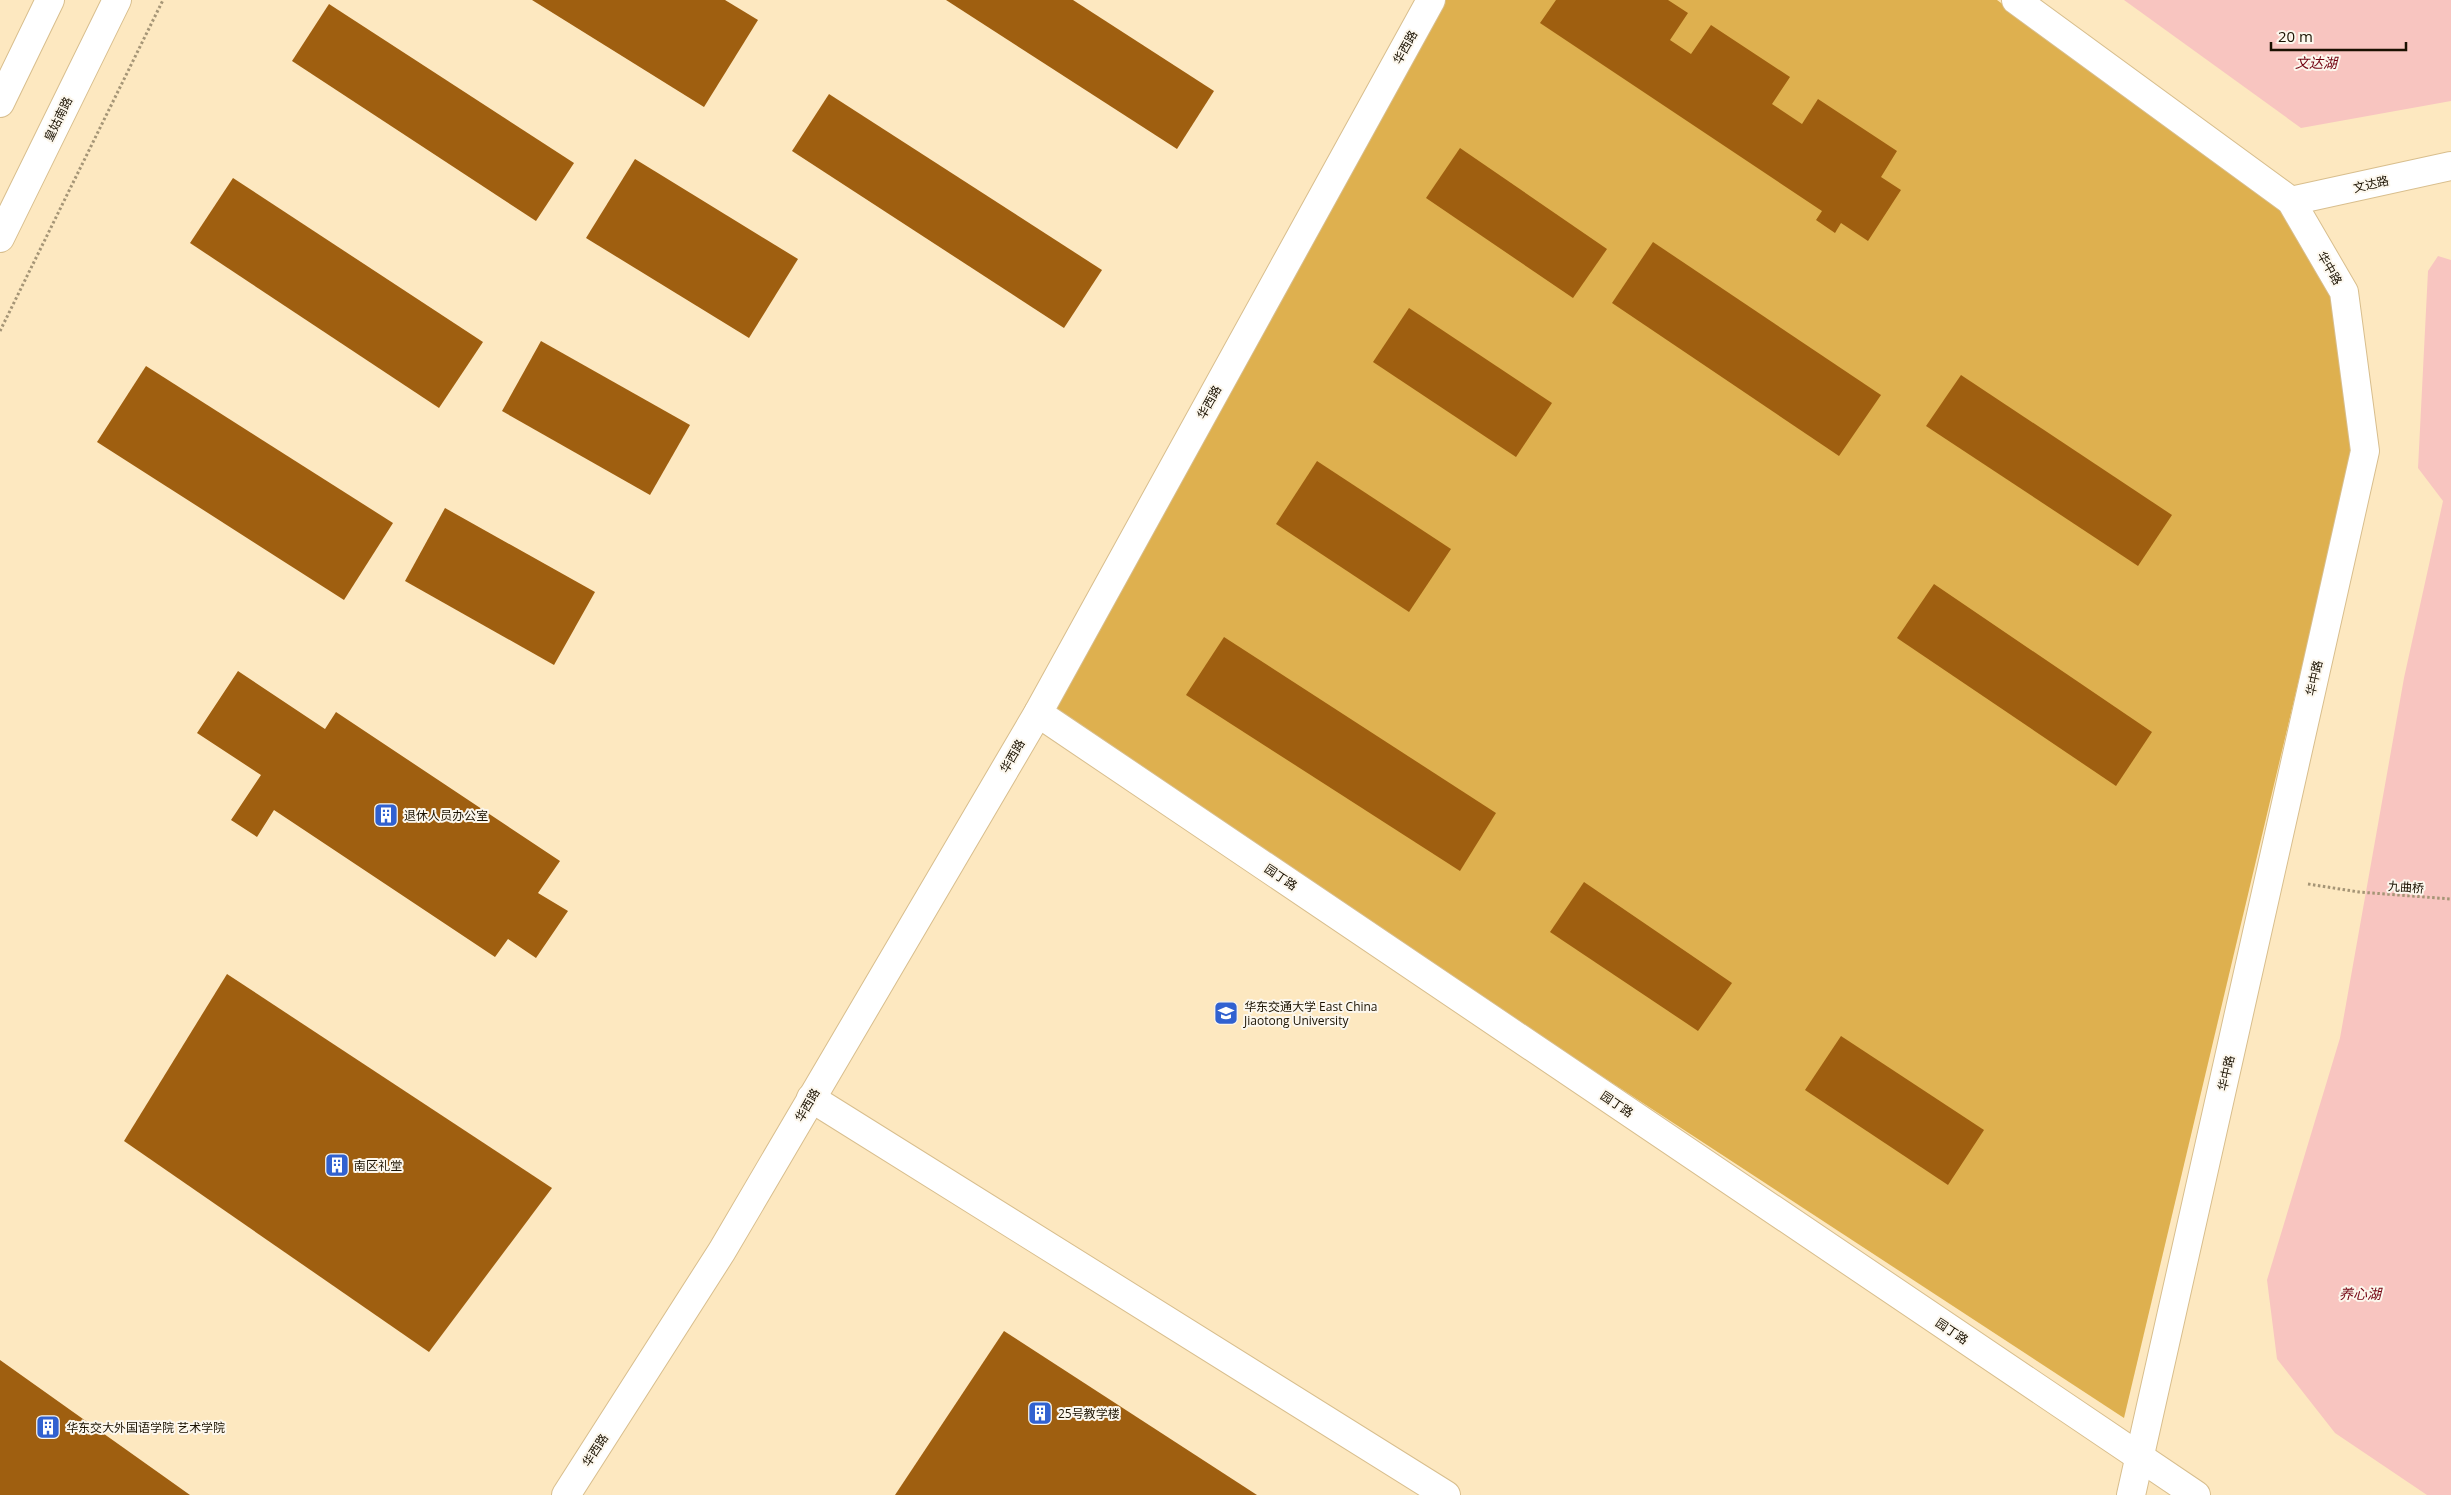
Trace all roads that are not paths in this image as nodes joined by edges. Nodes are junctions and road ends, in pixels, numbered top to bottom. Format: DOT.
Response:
graph roads {
  1 [pos="50,0"];
  2 [pos="117,0"];
  3 [pos="1431,0"];
  4 [pos="2016,0"];
  5 [pos="0,103"];
  6 [pos="2451,166"];
  7 [pos="2290,202"];
  8 [pos="0,238"];
  9 [pos="1038,713"];
  10 [pos="811,1098"];
  11 [pos="2140,1457"];
  12 [pos="566,1495"];
  13 [pos="1446,1495"];
  14 [pos="2131,1495"];
  15 [pos="2196,1495"];
  1 -- 5 [label="street"];
  2 -- 8 [label="street, 皇姑南路"];
  3 -- 9 [label="street, 华西路"];
  4 -- 7 [label="street, 华中路"];
  6 -- 7 [label="street, 文达路"];
  7 -- 11 [label="street, 华中路"];
  9 -- 10 [label="street, 华西路"];
  9 -- 11 [label="street, 园丁路"];
  10 -- 12 [label="street, 华西路"];
  10 -- 13 [label="street"];
  11 -- 14 [label="street, 华中路"];
  11 -- 15 [label="street, 园丁路"];
}
